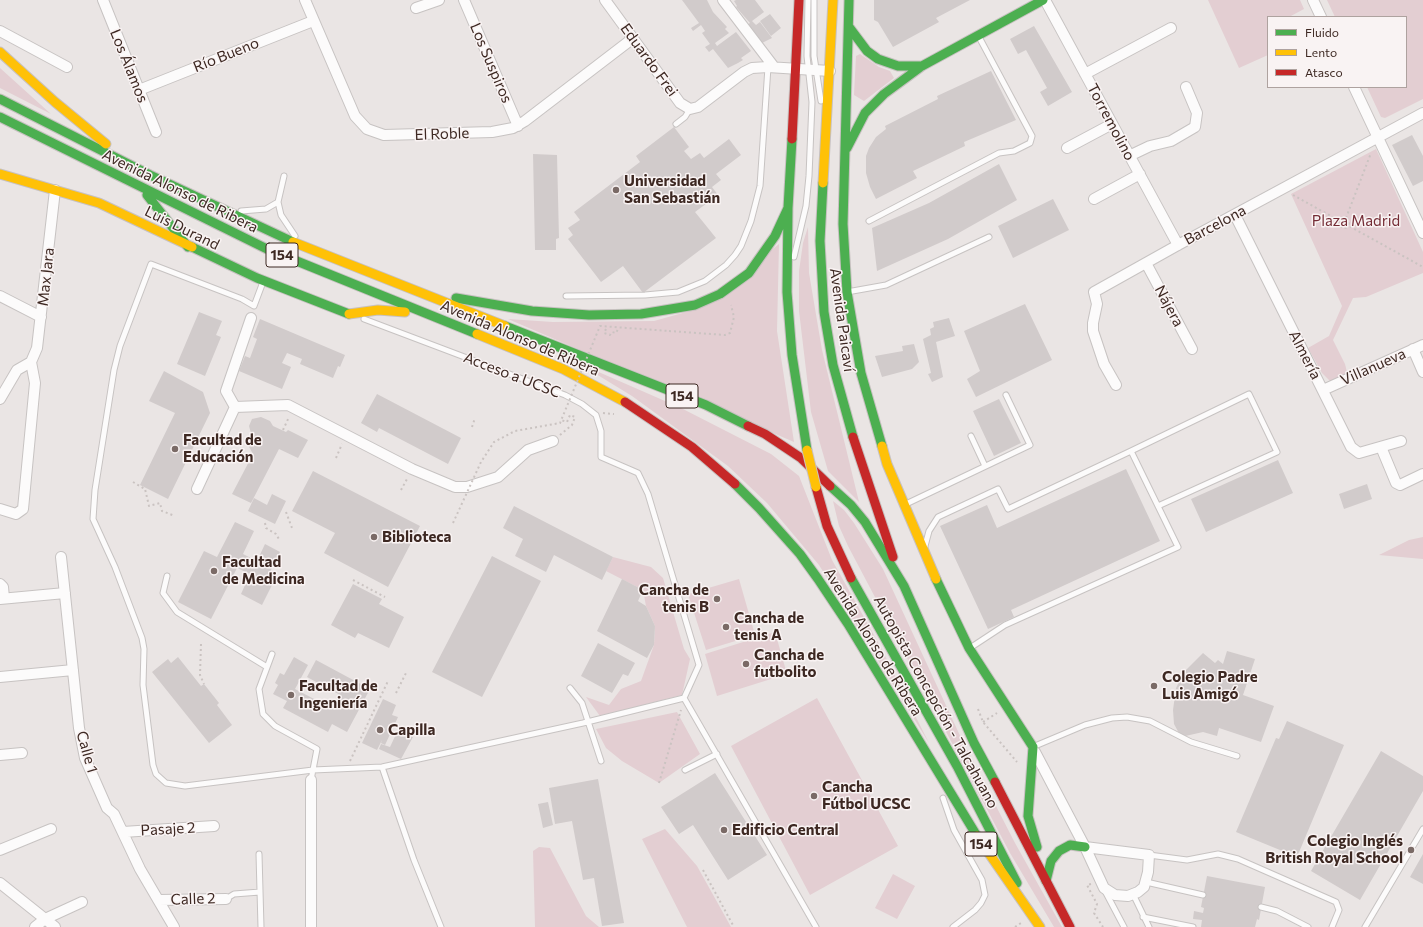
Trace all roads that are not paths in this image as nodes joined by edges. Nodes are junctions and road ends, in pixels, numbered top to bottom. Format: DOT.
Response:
graph roads {
  1 [pos="103,0"];
  2 [pos="305,0"];
  3 [pos="439,0"];
  4 [pos="464,0"];
  5 [pos="605,0"];
  6 [pos="723,0"];
  7 [pos="799,0"];
  8 [pos="808,0"];
  9 [pos="814,0"];
  10 [pos="833,0"];
  11 [pos="849,0"];
  12 [pos="1044,0"];
  13 [pos="1313,0"];
  14 [pos="416,8"];
  15 [pos="1321,16"];
  16 [pos="313,21"];
  17 [pos="848,27"];
  18 [pos="1172,28"];
  19 [pos="0,31"];
  20 [pos="978,36"];
  21 [pos="632,38"];
  22 [pos="0,52"];
  23 [pos="922,66"];
  24 [pos="67,67"];
  25 [pos="771,67"];
  26 [pos="795,68"];
  27 [pos="812,69"];
  28 [pos="830,70"];
  29 [pos="1085,74"];
  30 [pos="1186,87"];
  31 [pos="1354,88"];
  32 [pos="139,90"];
  33 [pos="0,99"];
  34 [pos="694,108"];
  35 [pos="1423,113"];
  36 [pos="0,117"];
  37 [pos="676,124"];
  38 [pos="1112,124"];
  39 [pos="518,126"];
  40 [pos="826,128"];
  41 [pos="156,132"];
  42 [pos="1378,137"];
  43 [pos="1067,148"];
  44 [pos="1129,156"];
  45 [pos="844,158"];
  46 [pos="0,174"];
  47 [pos="1140,174"];
  48 [pos="150,175"];
  49 [pos="284,176"];
  50 [pos="137,186"];
  51 [pos="55,190"];
  52 [pos="1094,199"];
  53 [pos="278,202"];
  54 [pos="216,208"];
  55 [pos="788,208"];
  56 [pos="1234,215"];
  57 [pos="869,221"];
  58 [pos="1423,233"];
  59 [pos="989,237"];
  60 [pos="1178,245"];
  61 [pos="188,247"];
  62 [pos="306,248"];
  63 [pos="1146,263"];
  64 [pos="263,281"];
  65 [pos="402,285"];
  66 [pos="787,292"];
  67 [pos="847,292"];
  68 [pos="0,296"];
  69 [pos="566,296"];
  70 [pos="349,314"];
  71 [pos="431,316"];
  72 [pos="41,317"];
  73 [pos="251,318"];
  74 [pos="380,320"];
  75 [pos="384,326"];
  76 [pos="1423,345"];
  77 [pos="1192,349"];
  78 [pos="1413,349"];
  79 [pos="31,362"];
  80 [pos="1423,372"];
  81 [pos="1116,385"];
  82 [pos="1323,390"];
  83 [pos="1006,395"];
  84 [pos="0,399"];
  85 [pos="235,407"];
  86 [pos="971,436"];
  87 [pos="556,438"];
  88 [pos="1401,441"];
  89 [pos="1381,447"];
  90 [pos="1131,451"];
  91 [pos="985,466"];
  92 [pos="1423,474"];
  93 [pos="197,489"];
  94 [pos="903,505"];
  95 [pos="1158,506"];
  96 [pos="0,509"];
  97 [pos="923,552"];
  98 [pos="61,557"];
  99 [pos="167,576"];
  100 [pos="0,584"];
  101 [pos="904,586"];
  102 [pos="65,593"];
  103 [pos="2,598"];
  104 [pos="969,648"];
  105 [pos="272,654"];
  106 [pos="267,667"];
  107 [pos="73,670"];
  108 [pos="0,676"];
  109 [pos="570,688"];
  110 [pos="684,698"];
  111 [pos="589,722"];
  112 [pos="1033,747"];
  113 [pos="22,753"];
  114 [pos="717,754"];
  115 [pos="0,755"];
  116 [pos="1237,756"];
  117 [pos="601,761"];
  118 [pos="382,767"];
  119 [pos="685,770"];
  120 [pos="936,772"];
  121 [pos="312,775"];
  122 [pos="940,787"];
  123 [pos="942,795"];
  124 [pos="214,826"];
  125 [pos="51,829"];
  126 [pos="1423,829"];
  127 [pos="123,832"];
  128 [pos="1085,847"];
  129 [pos="0,850"];
  130 [pos="258,854"];
  131 [pos="1149,855"];
  132 [pos="1046,881"];
  133 [pos="1146,882"];
  134 [pos="0,883"];
  135 [pos="1102,884"];
  136 [pos="260,892"];
  137 [pos="1133,894"];
  138 [pos="1203,895"];
  139 [pos="226,898"];
  140 [pos="159,900"];
  141 [pos="82,902"];
  142 [pos="1261,907"];
  143 [pos="1031,912"];
  144 [pos="1143,917"];
  145 [pos="45,919"];
  146 [pos="35,927"];
  147 [pos="55,927"];
  148 [pos="174,927"];
  149 [pos="261,927"];
  150 [pos="311,927"];
  151 [pos="441,927"];
  152 [pos="816,927"];
  153 [pos="953,927"];
  154 [pos="1040,927"];
  155 [pos="1070,927"];
  156 [pos="1124,927"];
  157 [pos="1149,927"];
  158 [pos="1193,927"];
  159 [pos="1308,927"];
  160 [pos="1332,927"];
  161 [pos="1365,927"];
  1 -- 32 [label="street, Los Álamos"];
  2 -- 16 [label="street, El Roble"];
  3 -- 14 [label="street"];
  4 -- 39 [label="street, Los Suspiros"];
  5 -- 21 [label="street, Eduardo Frei"];
  6 -- 25 [label="street"];
  7 -- 26 [label="main road"];
  8 -- 27 [label="lane"];
  9 -- 27 [label="lane"];
  10 -- 28 [label="main road, Avenida Paicaví"];
  11 -- 17 [label="main road, Avenida Paicaví"];
  12 -- 20 [label="main road"];
  12 -- 29 [label="street, Torremolino"];
  13 -- 15 [label="street"];
  16 -- 32 [label="street, Río Bueno"];
  16 -- 39 [label="street, El Roble"];
  17 -- 23 [label="main road"];
  17 -- 45 [label="main road, Avenida Paicaví"];
  18 -- 29 [label="street"];
  19 -- 24 [label="street"];
  20 -- 23 [label="main road"];
  20 -- 57 [label="lane"];
  21 -- 34 [label="street, Eduardo Frei"];
  21 -- 39 [label="street, El Roble"];
  22 -- 48 [label="main road"];
  23 -- 45 [label="main road"];
  25 -- 26 [label="street"];
  25 -- 34 [label="street"];
  25 -- 69 [label="lane"];
  26 -- 27 [label="street"];
  26 -- 55 [label="main road"];
  27 -- 28 [label="street"];
  27 -- 40 [label="lane"];
  27 -- 66 [label="lane"];
  28 -- 40 [label="main road, Avenida Paicaví"];
  29 -- 38 [label="street, Torremolino"];
  30 -- 44 [label="street"];
  31 -- 42 [label="street"];
  32 -- 41 [label="street, Los Álamos"];
  33 -- 48 [label="main road, Avenida Alonso de Ribera / 154"];
  34 -- 37 [label="lane"];
  35 -- 42 [label="street, Barcelona"];
  36 -- 50 [label="main road, Avenida Alonso de Ribera / 154"];
  38 -- 43 [label="street"];
  38 -- 44 [label="street, Torremolino"];
  40 -- 101 [label="main road, Avenida Paicaví"];
  42 -- 56 [label="street, Barcelona"];
  42 -- 58 [label="street"];
  44 -- 47 [label="street, Torremolino"];
  45 -- 67 [label="main road, Avenida Paicaví"];
  46 -- 51 [label="main road, Luis Durand"];
  47 -- 52 [label="street"];
  47 -- 60 [label="street, Torremolino"];
  48 -- 54 [label="main road, Avenida Alonso de Ribera / 154"];
  49 -- 53 [label="lane"];
  50 -- 61 [label="main road"];
  50 -- 71 [label="main road, Avenida Alonso de Ribera / 154"];
  51 -- 61 [label="main road, Luis Durand"];
  51 -- 72 [label="street, Max Jara"];
  53 -- 54 [label="lane"];
  53 -- 62 [label="lane"];
  54 -- 62 [label="main road, Avenida Alonso de Ribera / 154"];
  55 -- 65 [label="main road"];
  55 -- 66 [label="main road"];
  56 -- 60 [label="street, Barcelona"];
  56 -- 82 [label="street, Almería"];
  59 -- 67 [label="lane"];
  60 -- 63 [label="street, Barcelona"];
  61 -- 64 [label="main road, Luis Durand"];
  62 -- 65 [label="main road, Avenida Alonso de Ribera / 154"];
  63 -- 77 [label="street, Nájera"];
  63 -- 81 [label="street, Barcelona"];
  64 -- 70 [label="main road, Luis Durand"];
  64 -- 121 [label="lane"];
  65 -- 101 [label="main road, Avenida Alonso de Ribera / 154"];
  66 -- 143 [label="main road, Autopista Concepción - Talcahuano, bridge"];
  67 -- 94 [label="main road, Avenida Paicaví"];
  68 -- 72 [label="street"];
  70 -- 71 [label="main road"];
  70 -- 75 [label="lane, Acceso a UCSC"];
  71 -- 120 [label="main road, Avenida Alonso de Ribera / 154"];
  72 -- 79 [label="street, Max Jara"];
  73 -- 85 [label="street"];
  74 -- 75 [label="lane"];
  75 -- 110 [label="lane, Acceso a UCSC"];
  76 -- 78 [label="street, Villanueva"];
  78 -- 80 [label="street"];
  78 -- 82 [label="street, Villanueva"];
  79 -- 84 [label="street"];
  79 -- 96 [label="street"];
  82 -- 89 [label="street, Almería"];
  83 -- 91 [label="lane"];
  85 -- 87 [label="street"];
  85 -- 93 [label="street"];
  86 -- 91 [label="lane"];
  88 -- 89 [label="street, Almería"];
  89 -- 92 [label="street"];
  90 -- 95 [label="lane"];
  90 -- 95 [label="lane"];
  90 -- 97 [label="lane"];
  91 -- 94 [label="lane"];
  94 -- 97 [label="main road, Avenida Paicaví"];
  95 -- 104 [label="lane"];
  97 -- 104 [label="main road, Avenida Paicaví"];
  98 -- 102 [label="street, Calle 1"];
  99 -- 106 [label="lane"];
  100 -- 103 [label="street"];
  101 -- 132 [label="main road, Autopista Concepción - Talcahuano / 154"];
  102 -- 103 [label="street"];
  102 -- 107 [label="street, Calle 1"];
  104 -- 112 [label="main road, Avenida Paicaví"];
  105 -- 106 [label="lane"];
  106 -- 121 [label="lane"];
  107 -- 108 [label="street"];
  107 -- 127 [label="street, Calle 1"];
  109 -- 111 [label="lane"];
  110 -- 111 [label="lane"];
  110 -- 114 [label="lane"];
  111 -- 117 [label="lane"];
  111 -- 118 [label="lane"];
  112 -- 116 [label="lane"];
  112 -- 128 [label="street"];
  112 -- 132 [label="main road"];
  113 -- 115 [label="street"];
  114 -- 119 [label="lane"];
  114 -- 152 [label="lane"];
  118 -- 121 [label="lane"];
  118 -- 151 [label="lane"];
  120 -- 122 [label="lane"];
  120 -- 143 [label="main road, Avenida Alonso de Ribera / 154"];
  121 -- 150 [label="street"];
  123 -- 153 [label="lane"];
  124 -- 127 [label="street, Pasaje 2"];
  125 -- 129 [label="street"];
  126 -- 161 [label="lane"];
  127 -- 140 [label="street, Calle 1"];
  128 -- 131 [label="street"];
  128 -- 132 [label="main road"];
  128 -- 135 [label="street"];
  130 -- 136 [label="lane"];
  131 -- 133 [label="street"];
  131 -- 160 [label="lane"];
  132 -- 155 [label="main road, Autopista Concepción - Talcahuano / 154"];
  133 -- 137 [label="street"];
  133 -- 138 [label="lane"];
  134 -- 145 [label="street"];
  135 -- 137 [label="street"];
  135 -- 156 [label="lane"];
  136 -- 139 [label="lane"];
  136 -- 149 [label="lane"];
  137 -- 144 [label="lane"];
  139 -- 140 [label="street, Calle 2"];
  140 -- 148 [label="street, Calle 1"];
  141 -- 145 [label="street"];
  142 -- 159 [label="lane"];
  143 -- 154 [label="main road, Autopista Concepción - Talcahuano / 154"];
  144 -- 157 [label="lane"];
  144 -- 158 [label="lane"];
  145 -- 146 [label="street"];
  145 -- 147 [label="street"];
}
